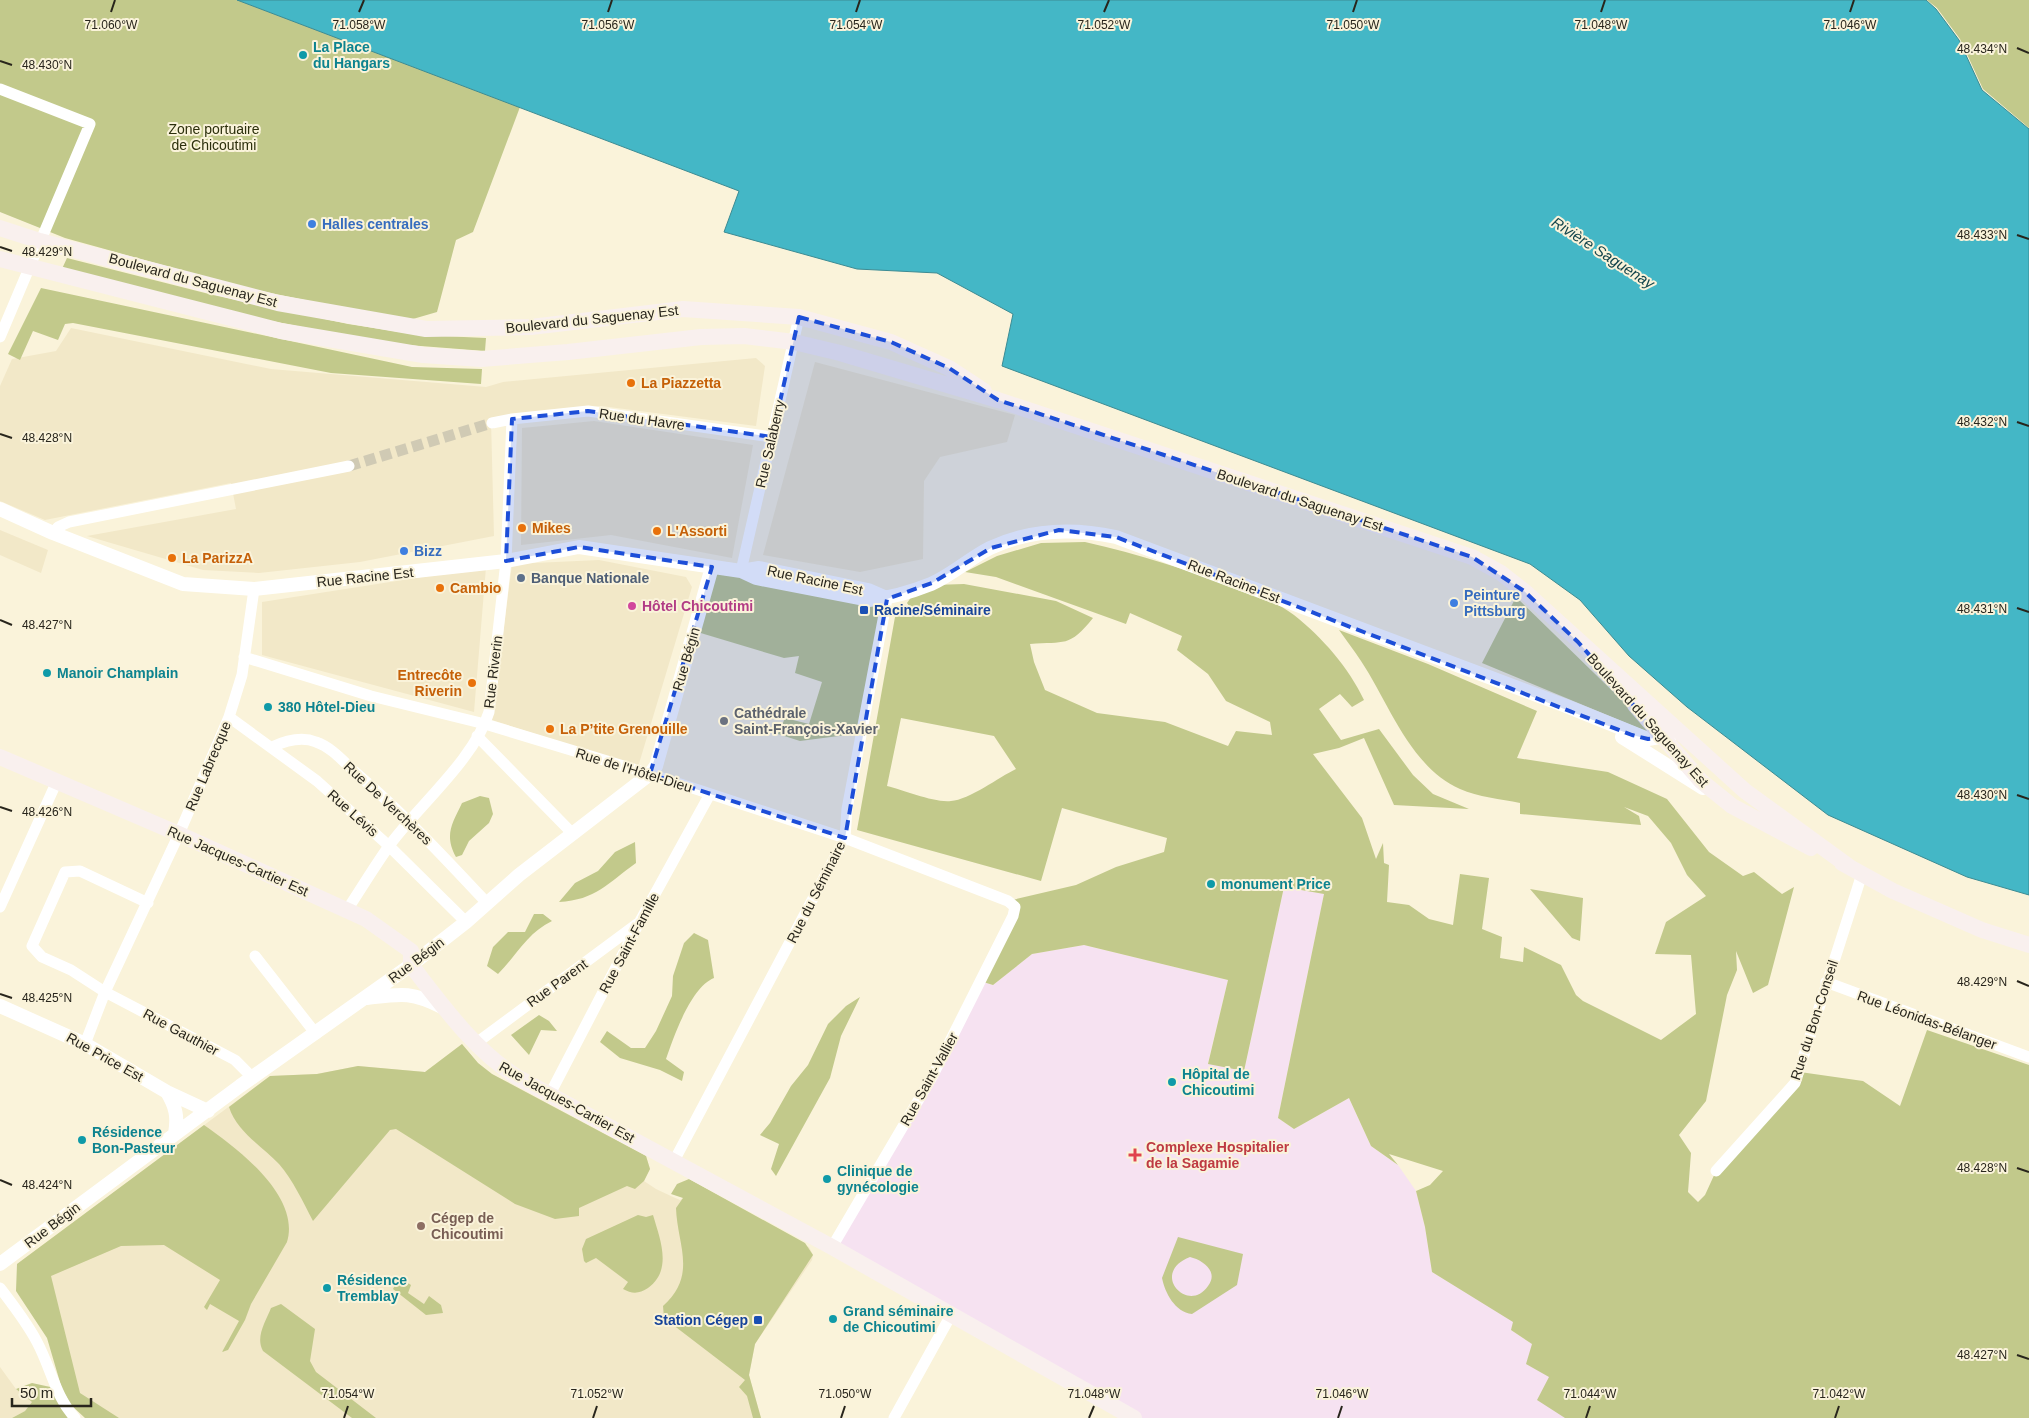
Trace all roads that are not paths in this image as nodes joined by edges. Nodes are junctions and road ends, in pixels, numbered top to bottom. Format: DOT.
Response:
graph roads {
  1 [pos="0,89"];
  2 [pos="0,228"];
  3 [pos="40,241"];
  4 [pos="0,259"];
  5 [pos="29,268"];
  6 [pos="799,317"];
  7 [pos="0,337"];
  8 [pos="794,342"];
  9 [pos="998,400"];
  10 [pos="512,419"];
  11 [pos="492,423"];
  12 [pos="772,437"];
  13 [pos="349,466"];
  14 [pos="0,509"];
  15 [pos="53,533"];
  16 [pos="506,561"];
  17 [pos="712,567"];
  18 [pos="741,571"];
  19 [pos="254,589"];
  20 [pos="887,599"];
  21 [pos="1578,642"];
  22 [pos="244,657"];
  23 [pos="1580,712"];
  24 [pos="229,717"];
  25 [pos="485,724"];
  26 [pos="477,736"];
  27 [pos="1662,737"];
  28 [pos="1684,737"];
  29 [pos="272,747"];
  30 [pos="0,757"];
  31 [pos="650,774"];
  32 [pos="57,781"];
  33 [pos="710,794"];
  34 [pos="1732,806"];
  35 [pos="410,821"];
  36 [pos="179,834"];
  37 [pos="572,834"];
  38 [pos="845,838"];
  39 [pos="389,846"];
  40 [pos="1857,871"];
  41 [pos="148,902"];
  42 [pos="487,903"];
  43 [pos="0,907"];
  44 [pos="1015,907"];
  45 [pos="347,910"];
  46 [pos="466,922"];
  47 [pos="639,923"];
  48 [pos="2029,945"];
  49 [pos="255,956"];
  50 [pos="411,965"];
  51 [pos="1826,982"];
  52 [pos="105,992"];
  53 [pos="366,998"];
  54 [pos="0,1006"];
  55 [pos="447,1010"];
  56 [pos="316,1034"];
  57 [pos="85,1044"];
  58 [pos="475,1044"];
  59 [pos="2029,1057"];
  60 [pos="253,1078"];
  61 [pos="167,1092"];
  62 [pos="550,1094"];
  63 [pos="208,1111"];
  64 [pos="175,1134"];
  65 [pos="674,1161"];
  66 [pos="1716,1171"];
  67 [pos="832,1247"];
  68 [pos="0,1264"];
  69 [pos="0,1288"];
  70 [pos="951,1315"];
  71 [pos="1132,1417"];
  72 [pos="75,1418"];
  73 [pos="894,1418"];
  1 -- 3 [label="street"];
  2 -- 3 [label="main road, Boulevard du Saguenay Est"];
  3 -- 5 [label="street"];
  3 -- 6 [label="main road, Boulevard du Saguenay Est"];
  4 -- 5 [label="main road, Boulevard du Saguenay Est"];
  5 -- 7 [label="street"];
  5 -- 8 [label="main road, Boulevard du Saguenay Est"];
  6 -- 8 [label="street, Rue Salaberry"];
  6 -- 9 [label="main road, Boulevard du Saguenay Est"];
  8 -- 9 [label="main road, Boulevard du Saguenay Est"];
  8 -- 12 [label="street, Rue Salaberry"];
  9 -- 21 [label="main road, Boulevard du Saguenay Est"];
  10 -- 11 [label="street, Rue du Havre"];
  10 -- 12 [label="street, Rue du Havre"];
  10 -- 16 [label="street, Rue Riverin"];
  12 -- 18 [label="street, Rue Salaberry"];
  13 -- 15 [label="street"];
  14 -- 15 [label="street, Rue Racine Est"];
  15 -- 19 [label="street, Rue Racine Est"];
  16 -- 17 [label="street, Rue Racine Est"];
  16 -- 19 [label="street, Rue Racine Est"];
  16 -- 25 [label="street, Rue Riverin"];
  17 -- 18 [label="street, Rue Racine Est"];
  17 -- 31 [label="street, Rue Bégin"];
  18 -- 20 [label="street, Rue Racine Est"];
  19 -- 22 [label="street, Rue Labrecque"];
  20 -- 23 [label="street, Rue Racine Est"];
  20 -- 38 [label="street, Rue du Séminaire"];
  21 -- 27 [label="main road, Boulevard du Saguenay Est"];
  21 -- 28 [label="main road, Boulevard du Saguenay Est"];
  22 -- 24 [label="street, Rue Labrecque"];
  22 -- 25 [label="street, Rue de l'Hôtel-Dieu"];
  23 -- 27 [label="street, Rue Racine Est"];
  23 -- 34 [label="street, Rue Racine Est"];
  24 -- 29 [label="street, Rue Lévis"];
  24 -- 36 [label="street, Rue Labrecque"];
  25 -- 26 [label="street, Rue Riverin"];
  25 -- 31 [label="street, Rue de l'Hôtel-Dieu"];
  26 -- 35 [label="street, Rue Riverin"];
  26 -- 37 [label="street"];
  27 -- 28 [label="street, Rue Racine Est"];
  27 -- 34 [label="main road, Boulevard du Saguenay Est"];
  28 -- 40 [label="main road, Boulevard du Saguenay Est"];
  29 -- 35 [label="street, Rue De Verchères"];
  29 -- 39 [label="street, Rue Lévis"];
  30 -- 32 [label="main road, Rue Jacques-Cartier Est"];
  31 -- 33 [label="street, Rue de l'Hôtel-Dieu"];
  31 -- 37 [label="street, Rue Bégin"];
  32 -- 36 [label="main road, Rue Jacques-Cartier Est"];
  32 -- 43 [label="street"];
  33 -- 38 [label="street, Rue de l'Hôtel-Dieu"];
  33 -- 47 [label="street, Rue Saint-Famille"];
  34 -- 40 [label="main road, Boulevard du Saguenay Est"];
  35 -- 39 [label="street, Rue Riverin"];
  35 -- 42 [label="street, Rue De Verchères"];
  36 -- 41 [label="street, Rue Labrecque"];
  36 -- 45 [label="main road, Rue Jacques-Cartier Est"];
  37 -- 42 [label="street, Rue Bégin"];
  38 -- 44 [label="street, Rue de l'Hôtel-Dieu"];
  38 -- 65 [label="street, Rue du Séminaire"];
  39 -- 45 [label="street, Rue Riverin"];
  39 -- 46 [label="street, Rue Lévis"];
  40 -- 48 [label="main road, Boulevard du Saguenay Est"];
  40 -- 51 [label="street, Rue du Bon-Conseil"];
  41 -- 52 [label="street, Rue Labrecque"];
  41 -- 52 [label="street, Rue Gauthier"];
  42 -- 46 [label="street, Rue Bégin"];
  44 -- 67 [label="street, Rue Saint-Vallier"];
  45 -- 50 [label="main road, Rue Jacques-Cartier Est"];
  46 -- 50 [label="street, Rue Bégin"];
  47 -- 58 [label="street, Rue Parent"];
  47 -- 62 [label="street, Rue Saint-Famille"];
  49 -- 56 [label="street"];
  50 -- 53 [label="street, Rue Bégin"];
  50 -- 55 [label="main road, Rue Jacques-Cartier Est"];
  51 -- 59 [label="street, Rue Léonidas-Bélanger"];
  51 -- 66 [label="street, Rue du Bon-Conseil"];
  52 -- 57 [label="street, Rue Labrecque"];
  52 -- 60 [label="street, Rue Gauthier"];
  53 -- 55 [label="street"];
  53 -- 56 [label="street, Rue Bégin"];
  54 -- 57 [label="street, Rue Price Est"];
  55 -- 58 [label="main road, Rue Jacques-Cartier Est"];
  56 -- 60 [label="street, Rue Bégin"];
  57 -- 61 [label="street, Rue Price Est"];
  58 -- 62 [label="main road, Rue Jacques-Cartier Est"];
  60 -- 63 [label="street, Rue Bégin"];
  61 -- 63 [label="street, Rue Price Est"];
  61 -- 64 [label="street"];
  62 -- 65 [label="main road, Rue Jacques-Cartier Est"];
  63 -- 64 [label="street, Rue Bégin"];
  64 -- 68 [label="street, Rue Bégin"];
  65 -- 67 [label="main road, Rue Jacques-Cartier Est"];
  67 -- 70 [label="main road, Rue Jacques-Cartier Est"];
  69 -- 72 [label="street"];
  70 -- 71 [label="main road, Rue Jacques-Cartier Est"];
  70 -- 73 [label="street"];
}
